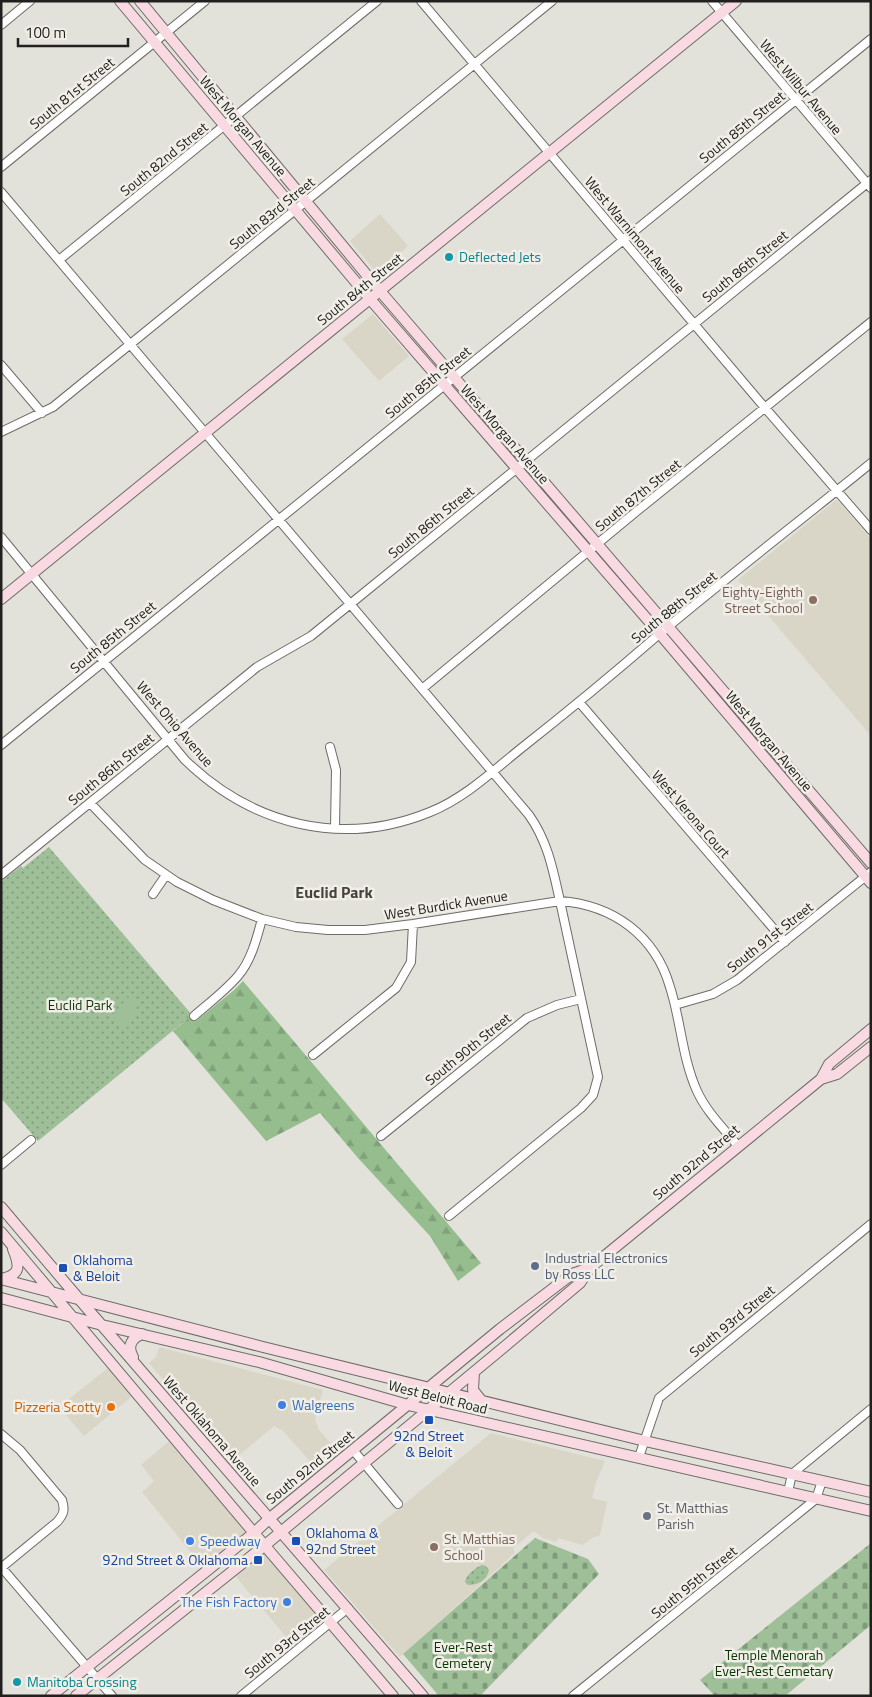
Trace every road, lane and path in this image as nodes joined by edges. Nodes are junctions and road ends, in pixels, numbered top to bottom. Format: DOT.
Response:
graph roads {
  1 [pos="30,1"];
  2 [pos="120,1"];
  3 [pos="140,1"];
  4 [pos="205,1"];
  5 [pos="377,1"];
  6 [pos="421,1"];
  7 [pos="552,1"];
  8 [pos="712,1"];
  9 [pos="736,1"];
  10 [pos="722,13"];
  11 [pos="1,25"];
  12 [pos="166,33"];
  13 [pos="871,39"];
  14 [pos="155,42"];
  15 [pos="474,64"];
  16 [pos="796,99"];
  17 [pos="236,117"];
  18 [pos="225,126"];
  19 [pos="548,153"];
  20 [pos="1,167"];
  21 [pos="869,184"];
  22 [pos="1,192"];
  23 [pos="306,202"];
  24 [pos="296,210"];
  25 [pos="623,240"];
  26 [pos="59,260"];
  27 [pos="380,291"];
  28 [pos="370,299"];
  29 [pos="871,322"];
  30 [pos="694,324"];
  31 [pos="130,345"];
  32 [pos="1,365"];
  33 [pos="455,376"];
  34 [pos="444,385"];
  35 [pos="765,408"];
  36 [pos="42,413"];
  37 [pos="1,432"];
  38 [pos="205,433"];
  39 [pos="526,461"];
  40 [pos="871,463"];
  41 [pos="516,468"];
  42 [pos="837,491"];
  43 [pos="278,520"];
  44 [pos="871,530"];
  45 [pos="1,537"];
  46 [pos="598,544"];
  47 [pos="588,552"];
  48 [pos="32,574"];
  49 [pos="1,599"];
  50 [pos="350,604"];
  51 [pos="669,627"];
  52 [pos="660,634"];
  53 [pos="104,660"];
  54 [pos="422,689"];
  55 [pos="580,702"];
  56 [pos="168,738"];
  57 [pos="1,745"];
  58 [pos="769,745"];
  59 [pos="330,747"];
  60 [pos="760,753"];
  61 [pos="493,771"];
  62 [pos="90,803"];
  63 [pos="335,828"];
  64 [pos="871,863"];
  65 [pos="1,875"];
  66 [pos="166,875"];
  67 [pos="869,877"];
  68 [pos="153,894"];
  69 [pos="560,901"];
  70 [pos="262,919"];
  71 [pos="413,924"];
  72 [pos="784,942"];
  73 [pos="581,999"];
  74 [pos="675,1005"];
  75 [pos="194,1016"];
  76 [pos="871,1029"];
  77 [pos="871,1047"];
  78 [pos="313,1055"];
  79 [pos="821,1079"];
  80 [pos="381,1136"];
  81 [pos="31,1140"];
  82 [pos="738,1146"];
  83 [pos="1,1164"];
  84 [pos="1,1206"];
  85 [pos="449,1216"];
  86 [pos="871,1224"];
  87 [pos="1,1232"];
  88 [pos="10,1242"];
  89 [pos="590,1268"];
  90 [pos="1,1279"];
  91 [pos="52,1292"];
  92 [pos="1,1298"];
  93 [pos="79,1300"];
  94 [pos="74,1317"];
  95 [pos="102,1324"];
  96 [pos="142,1334"];
  97 [pos="139,1367"];
  98 [pos="474,1372"];
  99 [pos="429,1388"];
  100 [pos="449,1392"];
  101 [pos="481,1400"];
  102 [pos="408,1405"];
  103 [pos="429,1409"];
  104 [pos="871,1410"];
  105 [pos="1,1434"];
  106 [pos="645,1441"];
  107 [pos="353,1450"];
  108 [pos="639,1457"];
  109 [pos="364,1462"];
  110 [pos="792,1474"];
  111 [pos="822,1481"];
  112 [pos="788,1492"];
  113 [pos="871,1492"];
  114 [pos="816,1498"];
  115 [pos="398,1504"];
  116 [pos="871,1511"];
  117 [pos="270,1518"];
  118 [pos="281,1531"];
  119 [pos="254,1533"];
  120 [pos="264,1546"];
  121 [pos="2,1568"];
  122 [pos="348,1608"];
  123 [pos="331,1623"];
  124 [pos="87,1666"];
  125 [pos="97,1678"];
  126 [pos="419,1694"];
  127 [pos="51,1696"];
  128 [pos="76,1696"];
  129 [pos="112,1696"];
  130 [pos="241,1696"];
  131 [pos="393,1696"];
  132 [pos="573,1696"];
  1 -- 11 [label="street"];
  2 -- 14 [label="main road, West Morgan Avenue"];
  3 -- 12 [label="main road, West Morgan Avenue"];
  4 -- 12 [label="street, South 81st Street"];
  5 -- 17 [label="street, South 82nd Street"];
  6 -- 15 [label="street, West Warnimont Avenue"];
  7 -- 15 [label="street, South 83rd Street"];
  8 -- 10 [label="street, West Wilbur Avenue"];
  9 -- 10 [label="main road, South 84th Street"];
  10 -- 16 [label="street, West Wilbur Avenue"];
  10 -- 19 [label="main road, South 84th Street"];
  12 -- 14 [label="street, South 81st Street"];
  12 -- 17 [label="main road, West Morgan Avenue"];
  13 -- 16 [label="street, South 85th Street"];
  14 -- 18 [label="main road, West Morgan Avenue"];
  14 -- 20 [label="street, South 81st Street"];
  15 -- 19 [label="street, West Warnimont Avenue"];
  15 -- 23 [label="street, South 83rd Street"];
  16 -- 21 [label="street, West Wilbur Avenue"];
  16 -- 25 [label="street, South 85th Street"];
  17 -- 18 [label="street, South 82nd Street"];
  17 -- 23 [label="main road, West Morgan Avenue"];
  18 -- 24 [label="main road, West Morgan Avenue"];
  18 -- 26 [label="street, South 82nd Street"];
  19 -- 25 [label="street, West Warnimont Avenue"];
  19 -- 27 [label="main road, South 84th Street"];
  21 -- 30 [label="street, South 86th Street"];
  22 -- 26 [label="street"];
  23 -- 24 [label="street, South 83rd Street"];
  23 -- 27 [label="main road, West Morgan Avenue"];
  24 -- 28 [label="main road, West Morgan Avenue"];
  24 -- 31 [label="street, South 83rd Street"];
  25 -- 30 [label="street, West Warnimont Avenue"];
  25 -- 33 [label="street, South 85th Street"];
  26 -- 31 [label="street"];
  27 -- 28 [label="main road, South 84th Street"];
  27 -- 33 [label="main road, West Morgan Avenue"];
  28 -- 34 [label="main road, West Morgan Avenue"];
  28 -- 38 [label="main road, South 84th Street"];
  29 -- 35 [label="street, South 87th Street"];
  30 -- 35 [label="street, West Warnimont Avenue"];
  30 -- 39 [label="street, South 86th Street"];
  31 -- 36 [label="street, South 83rd Street"];
  31 -- 38 [label="street"];
  32 -- 36 [label="street"];
  33 -- 34 [label="street, South 85th Street"];
  33 -- 39 [label="main road, West Morgan Avenue"];
  34 -- 41 [label="main road, West Morgan Avenue"];
  34 -- 43 [label="street, South 85th Street"];
  35 -- 42 [label="street, West Warnimont Avenue"];
  35 -- 46 [label="street, South 87th Street"];
  36 -- 37 [label="street, South 83rd Street"];
  38 -- 43 [label="street"];
  38 -- 48 [label="main road, South 84th Street"];
  39 -- 41 [label="street, South 86th Street"];
  39 -- 46 [label="main road, West Morgan Avenue"];
  40 -- 42 [label="street, South 88th Street"];
  41 -- 47 [label="main road, West Morgan Avenue"];
  41 -- 50 [label="street, South 86th Street"];
  42 -- 44 [label="street, West Warnimont Avenue"];
  42 -- 51 [label="street, South 88th Street"];
  43 -- 50 [label="street"];
  43 -- 53 [label="street, South 85th Street"];
  45 -- 48 [label="street, West Ohio Avenue"];
  46 -- 47 [label="street, South 87th Street"];
  46 -- 51 [label="main road, West Morgan Avenue"];
  47 -- 52 [label="main road, West Morgan Avenue"];
  47 -- 54 [label="street, South 87th Street"];
  48 -- 49 [label="main road, South 84th Street"];
  48 -- 53 [label="street, West Ohio Avenue"];
  50 -- 54 [label="street"];
  50 -- 56 [label="street, South 86th Street"];
  51 -- 52 [label="street, South 88th Street"];
  51 -- 58 [label="main road, West Morgan Avenue"];
  52 -- 55 [label="street, South 88th Street"];
  52 -- 60 [label="main road, West Morgan Avenue"];
  53 -- 56 [label="street, West Ohio Avenue"];
  53 -- 57 [label="street, South 85th Street"];
  54 -- 61 [label="street"];
  55 -- 61 [label="street, South 88th Street"];
  55 -- 72 [label="street, West Verona Court"];
  56 -- 62 [label="street, South 86th Street"];
  56 -- 63 [label="street, West Ohio Avenue"];
  58 -- 60 [label="main road"];
  58 -- 64 [label="main road, West Morgan Avenue"];
  59 -- 63 [label="street"];
  60 -- 67 [label="main road, West Morgan Avenue"];
  61 -- 63 [label="street, West Ohio Avenue"];
  61 -- 69 [label="street"];
  62 -- 65 [label="street, South 86th Street"];
  62 -- 66 [label="street, West Burdick Avenue"];
  66 -- 68 [label="street"];
  66 -- 70 [label="street, West Burdick Avenue"];
  67 -- 72 [label="street, South 91st Street"];
  69 -- 71 [label="street, West Burdick Avenue"];
  69 -- 73 [label="street"];
  69 -- 74 [label="street, West Burdick Avenue"];
  70 -- 71 [label="street, West Burdick Avenue"];
  70 -- 75 [label="street"];
  71 -- 78 [label="street"];
  72 -- 74 [label="street, South 91st Street"];
  73 -- 80 [label="street, South 90th Street"];
  73 -- 85 [label="street"];
  74 -- 82 [label="street, West Burdick Avenue"];
  76 -- 79 [label="main road, South 92nd Street"];
  77 -- 79 [label="main road, South 92nd Street"];
  79 -- 82 [label="main road, South 92nd Street"];
  81 -- 83 [label="street"];
  82 -- 89 [label="main road, South 92nd Street"];
  84 -- 93 [label="main road, West Oklahoma Avenue"];
  86 -- 106 [label="street, South 93rd Street"];
  87 -- 88 [label="main road"];
  88 -- 90 [label="main road"];
  88 -- 91 [label="main road"];
  89 -- 98 [label="main road, South 92nd Street"];
  89 -- 99 [label="main road, South 92nd Street"];
  90 -- 91 [label="main road, West Beloit Road"];
  91 -- 93 [label="main road, West Beloit Road"];
  91 -- 94 [label="main road"];
  92 -- 94 [label="main road, West Beloit Road"];
  93 -- 95 [label="main road, West Oklahoma Avenue"];
  93 -- 99 [label="main road, West Beloit Road"];
  94 -- 95 [label="main road, West Beloit Road"];
  94 -- 119 [label="main road"];
  95 -- 96 [label="main road, West Beloit Road"];
  95 -- 97 [label="main road, West Oklahoma Avenue"];
  96 -- 97 [label="main road"];
  96 -- 102 [label="main road, West Beloit Road"];
  97 -- 117 [label="main road, West Oklahoma Avenue"];
  98 -- 100 [label="main road, South 92nd Street"];
  98 -- 101 [label="main road"];
  99 -- 100 [label="main road, West Beloit Road"];
  99 -- 102 [label="main road, South 92nd Street"];
  100 -- 101 [label="main road, West Beloit Road"];
  100 -- 103 [label="main road, South 92nd Street"];
  101 -- 106 [label="main road, West Beloit Road"];
  102 -- 103 [label="main road, West Beloit Road"];
  102 -- 107 [label="main road, South 92nd Street"];
  103 -- 108 [label="main road, West Beloit Road"];
  103 -- 109 [label="main road, South 92nd Street"];
  104 -- 110 [label="street"];
  105 -- 121 [label="street"];
  106 -- 108 [label="street, South 93rd Street"];
  106 -- 110 [label="main road, West Beloit Road"];
  107 -- 109 [label="street"];
  107 -- 117 [label="main road, South 92nd Street"];
  108 -- 112 [label="main road, West Beloit Road"];
  109 -- 115 [label="street"];
  109 -- 118 [label="main road, South 92nd Street"];
  110 -- 111 [label="main road, West Beloit Road"];
  110 -- 112 [label="street"];
  111 -- 113 [label="main road, West Beloit Road"];
  111 -- 114 [label="street"];
  112 -- 114 [label="main road, West Beloit Road"];
  114 -- 116 [label="main road, West Beloit Road"];
  114 -- 132 [label="street, South 95th Street"];
  117 -- 118 [label="main road, West Oklahoma Avenue"];
  117 -- 119 [label="main road, South 92nd Street"];
  118 -- 120 [label="main road, South 92nd Street"];
  118 -- 122 [label="main road, West Oklahoma Avenue"];
  119 -- 120 [label="main road"];
  119 -- 124 [label="main road, South 92nd Street"];
  120 -- 123 [label="main road"];
  120 -- 125 [label="main road, South 92nd Street"];
  121 -- 124 [label="street"];
  122 -- 123 [label="street, South 93rd Street"];
  122 -- 126 [label="main road, West Oklahoma Avenue"];
  123 -- 130 [label="street, South 93rd Street"];
  123 -- 131 [label="main road"];
  124 -- 125 [label="street"];
  124 -- 127 [label="main road, South 92nd Street"];
  125 -- 128 [label="main road, South 92nd Street"];
  125 -- 129 [label="street"];
}
